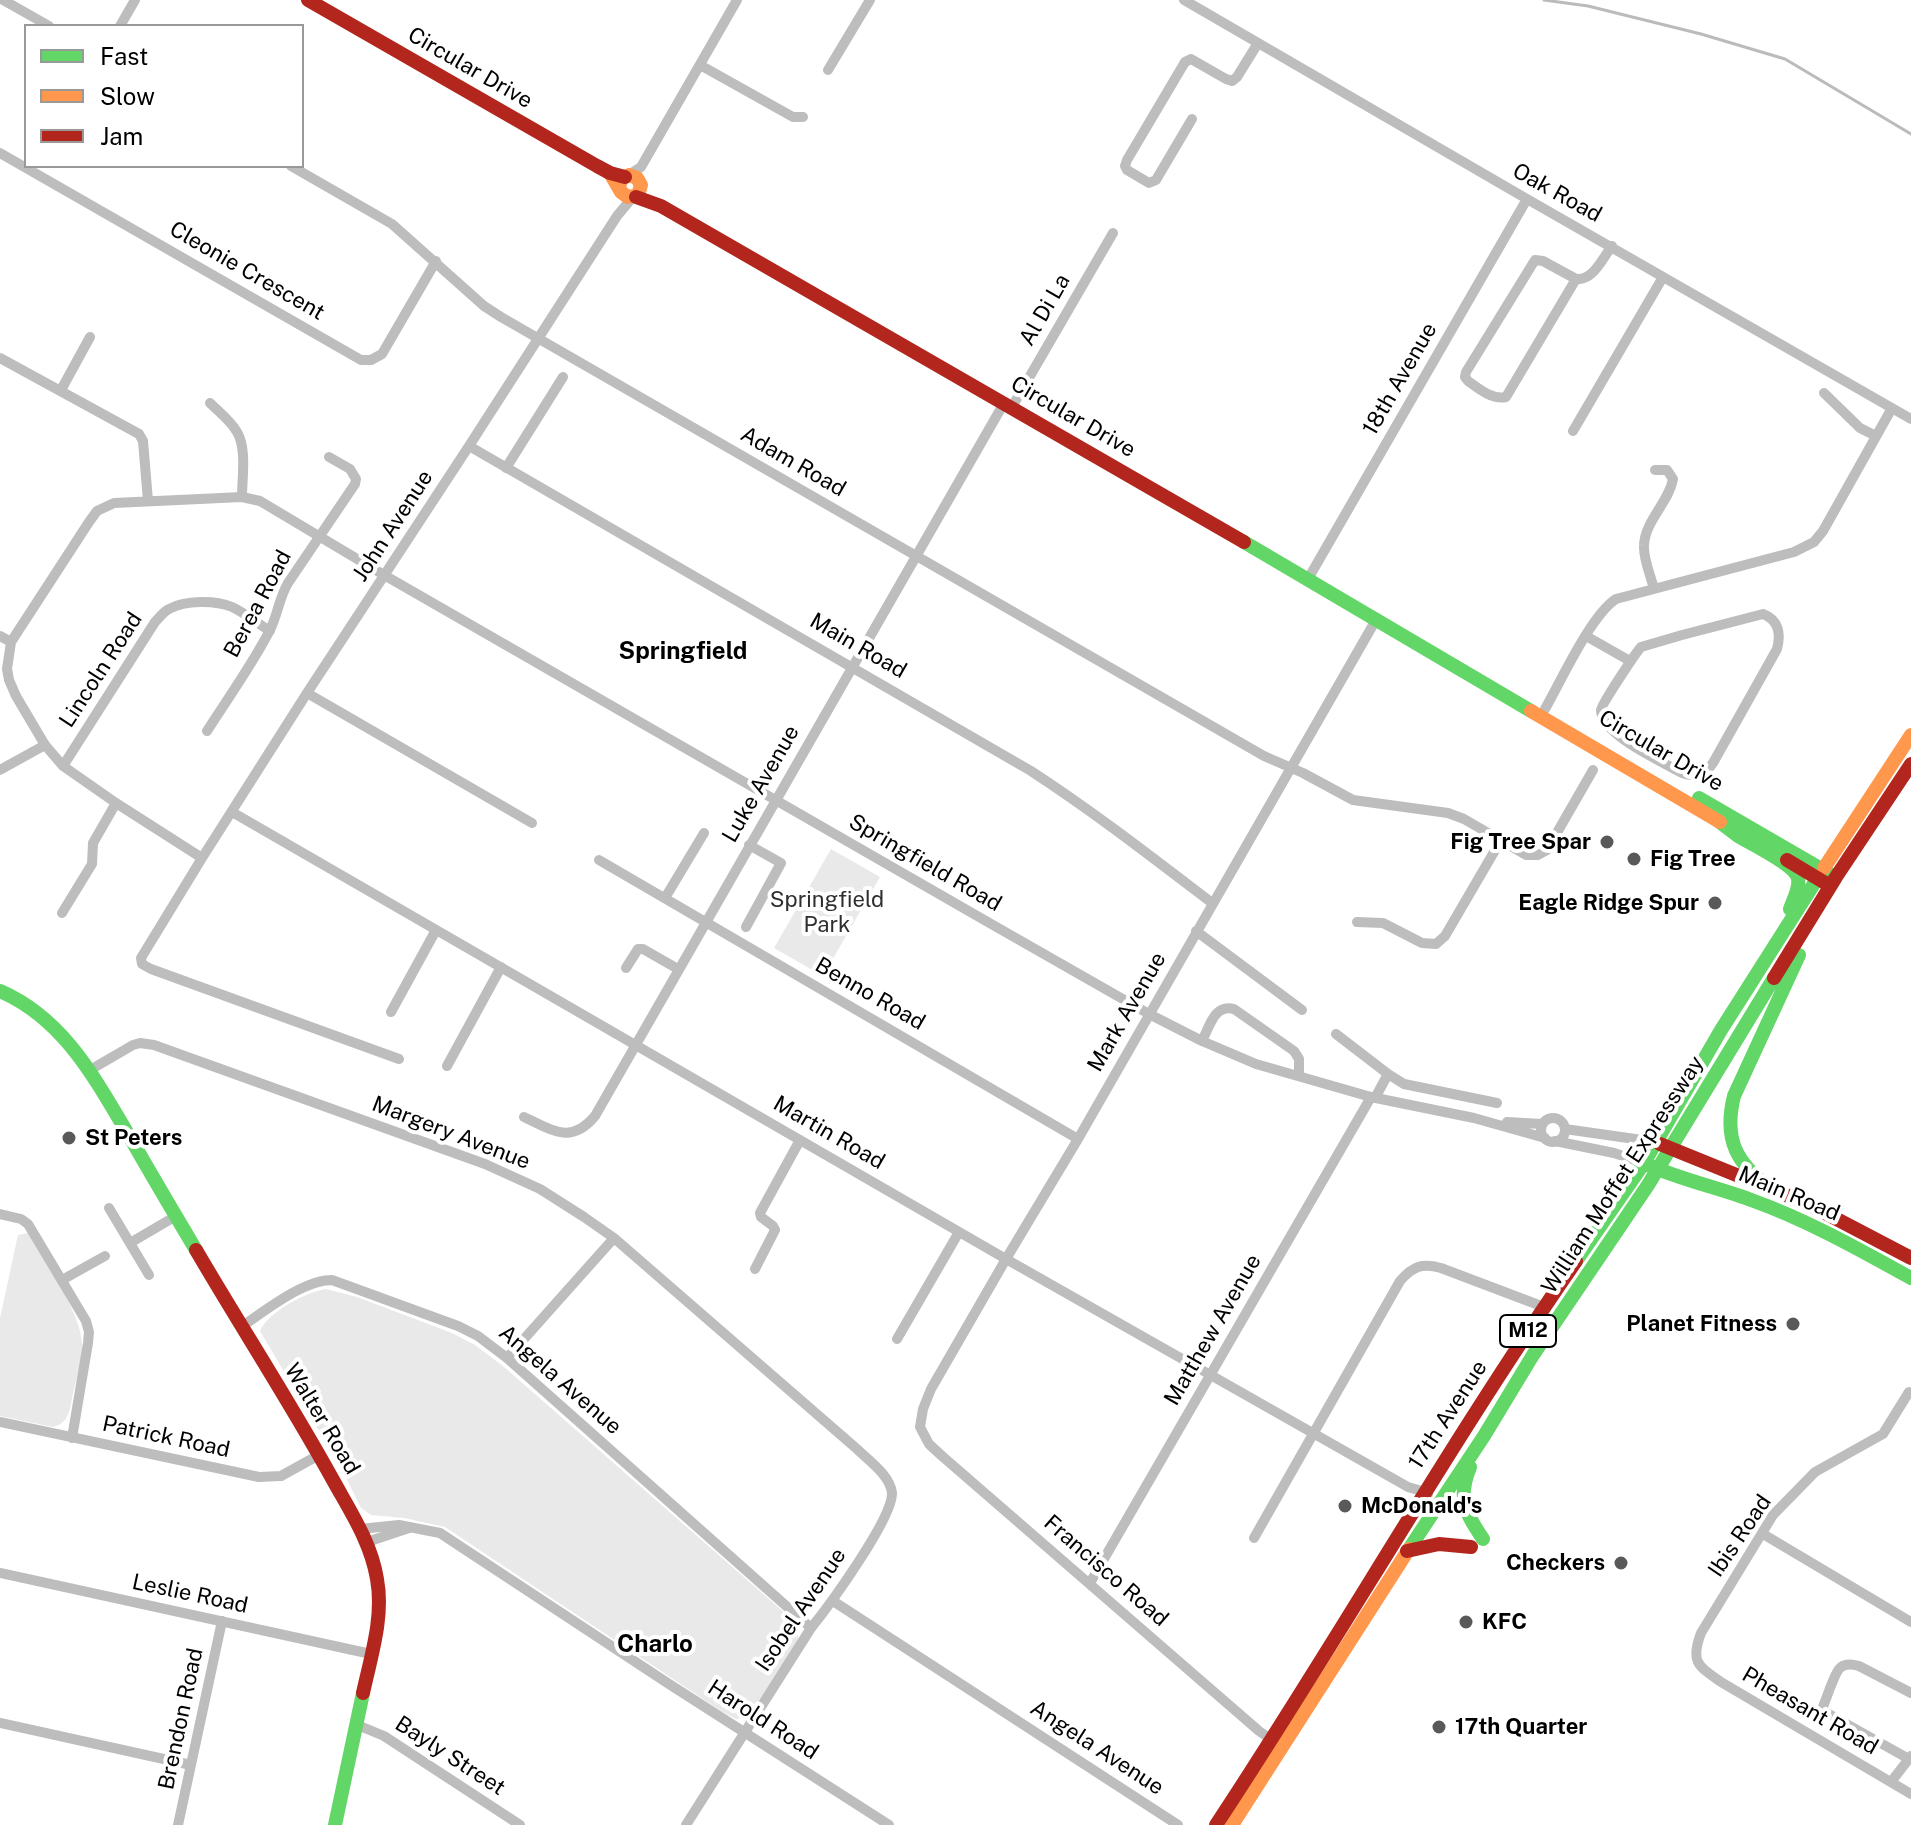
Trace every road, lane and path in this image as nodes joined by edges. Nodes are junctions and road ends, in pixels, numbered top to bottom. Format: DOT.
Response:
graph roads {
  1 [pos="3,0"];
  2 [pos="135,0"];
  3 [pos="308,0"];
  4 [pos="737,0"];
  5 [pos="870,0"];
  6 [pos="1184,0"];
  7 [pos="326,5"];
  8 [pos="45,24"];
  9 [pos="121,24"];
  10 [pos="1258,43"];
  11 [pos="700,65"];
  12 [pos="828,70"];
  13 [pos="803,117"];
  14 [pos="1192,119"];
  15 [pos="0,153"];
  16 [pos="24,167"];
  17 [pos="26,168"];
  18 [pos="294,168"];
  19 [pos="631,185"];
  20 [pos="1527,199"];
  21 [pos="1113,233"];
  22 [pos="1612,246"];
  23 [pos="436,261"];
  24 [pos="1663,277"];
  25 [pos="1576,279"];
  26 [pos="90,337"];
  27 [pos="539,338"];
  28 [pos="0,358"];
  29 [pos="563,377"];
  30 [pos="61,390"];
  31 [pos="1824,393"];
  32 [pos="210,403"];
  33 [pos="1008,405"];
  34 [pos="1892,408"];
  35 [pos="1911,419"];
  36 [pos="1573,431"];
  37 [pos="1876,436"];
  38 [pos="469,446"];
  39 [pos="329,457"];
  40 [pos="506,468"];
  41 [pos="1655,470"];
  42 [pos="242,497"];
  43 [pos="148,501"];
  44 [pos="319,536"];
  45 [pos="916,556"];
  46 [pos="384,575"];
  47 [pos="1308,579"];
  48 [pos="1654,589"];
  49 [pos="1377,618"];
  50 [pos="270,631"];
  51 [pos="0,636"];
  52 [pos="1586,636"];
  53 [pos="11,642"];
  54 [pos="1630,661"];
  55 [pos="852,667"];
  56 [pos="1461,668"];
  57 [pos="307,693"];
  58 [pos="1545,709"];
  59 [pos="207,731"];
  60 [pos="1911,735"];
  61 [pos="45,745"];
  62 [pos="1911,764"];
  63 [pos="63,766"];
  64 [pos="1292,769"];
  65 [pos="0,770"];
  66 [pos="1593,770"];
  67 [pos="776,799"];
  68 [pos="116,803"];
  69 [pos="232,812"];
  70 [pos="1713,817"];
  71 [pos="532,823"];
  72 [pos="704,833"];
  73 [pos="1501,840"];
  74 [pos="749,845"];
  75 [pos="202,858"];
  76 [pos="599,860"];
  77 [pos="1827,878"];
  78 [pos="665,898"];
  79 [pos="1212,903"];
  80 [pos="62,913"];
  81 [pos="705,922"];
  82 [pos="1357,922"];
  83 [pos="746,927"];
  84 [pos="1806,928"];
  85 [pos="436,930"];
  86 [pos="1784,930"];
  87 [pos="1196,931"];
  88 [pos="501,967"];
  89 [pos="626,968"];
  90 [pos="678,969"];
  91 [pos="0,991"];
  92 [pos="1302,1010"];
  93 [pos="391,1012"];
  94 [pos="1149,1014"];
  95 [pos="1336,1034"];
  96 [pos="1202,1041"];
  97 [pos="635,1045"];
  98 [pos="399,1059"];
  99 [pos="447,1066"];
  100 [pos="90,1070"];
  101 [pos="1388,1074"];
  102 [pos="1299,1076"];
  103 [pos="1373,1098"];
  104 [pos="1497,1103"];
  105 [pos="524,1117"];
  106 [pos="1474,1118"];
  107 [pos="1542,1124"];
  108 [pos="1565,1129"];
  109 [pos="1078,1139"];
  110 [pos="800,1140"];
  111 [pos="1550,1140"];
  112 [pos="1662,1145"];
  113 [pos="1650,1166"];
  114 [pos="1773,1190"];
  115 [pos="109,1208"];
  116 [pos="0,1214"];
  117 [pos="176,1216"];
  118 [pos="959,1232"];
  119 [pos="614,1238"];
  120 [pos="130,1243"];
  121 [pos="105,1256"];
  122 [pos="1911,1258"];
  123 [pos="1006,1259"];
  124 [pos="755,1269"];
  125 [pos="149,1275"];
  126 [pos="1911,1278"];
  127 [pos="62,1280"];
  128 [pos="1544,1307"];
  129 [pos="241,1327"];
  130 [pos="897,1339"];
  131 [pos="507,1358"];
  132 [pos="1211,1374"];
  133 [pos="1909,1392"];
  134 [pos="0,1422"];
  135 [pos="920,1427"];
  136 [pos="1314,1433"];
  137 [pos="1484,1436"];
  138 [pos="72,1438"];
  139 [pos="319,1455"];
  140 [pos="892,1494"];
  141 [pos="1421,1497"];
  142 [pos="1435,1509"];
  143 [pos="1763,1534"];
  144 [pos="364,1536"];
  145 [pos="1254,1538"];
  146 [pos="1407,1551"];
  147 [pos="0,1573"];
  148 [pos="1090,1583"];
  149 [pos="833,1601"];
  150 [pos="222,1621"];
  151 [pos="1911,1622"];
  152 [pos="811,1628"];
  153 [pos="371,1654"];
  154 [pos="1695,1656"];
  155 [pos="1911,1693"];
  156 [pos="0,1723"];
  157 [pos="355,1724"];
  158 [pos="745,1733"];
  159 [pos="1272,1740"];
  160 [pos="1910,1758"];
  161 [pos="191,1765"];
  162 [pos="1891,1782"];
  163 [pos="1911,1794"];
  164 [pos="178,1825"];
  165 [pos="335,1825"];
  166 [pos="520,1825"];
  167 [pos="686,1825"];
  168 [pos="889,1825"];
  169 [pos="1178,1825"];
  170 [pos="1216,1825"];
  171 [pos="1232,1825"];
  1 -- 8 [label="street"];
  2 -- 9 [label="street"];
  3 -- 7 [label="main road, Circular Drive"];
  4 -- 11 [label="street"];
  5 -- 12 [label="street"];
  6 -- 10 [label="street, Oak Road"];
  7 -- 19 [label="main road, Circular Drive"];
  10 -- 14 [label="street"];
  10 -- 20 [label="street, Oak Road"];
  11 -- 13 [label="street"];
  11 -- 19 [label="street"];
  15 -- 16 [label="street, Cleonie Crescent"];
  17 -- 23 [label="street, Cleonie Crescent"];
  18 -- 23 [label="street, Adam Road"];
  19 -- 27 [label="street, John Avenue"];
  19 -- 33 [label="main road, Circular Drive"];
  20 -- 22 [label="street, Oak Road"];
  20 -- 47 [label="street, 18th Avenue"];
  21 -- 33 [label="street, Al Di La"];
  22 -- 24 [label="street, Oak Road"];
  22 -- 25 [label="street"];
  23 -- 27 [label="street, Adam Road"];
  24 -- 34 [label="street, Oak Road"];
  24 -- 36 [label="street"];
  25 -- 25 [label="street"];
  26 -- 30 [label="street"];
  27 -- 38 [label="street, John Avenue"];
  27 -- 45 [label="street, Adam Road"];
  28 -- 30 [label="street"];
  29 -- 40 [label="street"];
  30 -- 43 [label="street"];
  31 -- 37 [label="street"];
  32 -- 42 [label="street"];
  33 -- 45 [label="street, Luke Avenue"];
  33 -- 47 [label="main road, Circular Drive"];
  34 -- 35 [label="street, Oak Road"];
  34 -- 37 [label="street"];
  37 -- 48 [label="street"];
  38 -- 40 [label="street, Main Road"];
  38 -- 46 [label="street, John Avenue"];
  39 -- 44 [label="street, Berea Road"];
  40 -- 55 [label="street, Main Road"];
  41 -- 48 [label="street"];
  42 -- 43 [label="street"];
  42 -- 44 [label="street, Springfield Road"];
  43 -- 53 [label="street"];
  44 -- 46 [label="street, Springfield Road"];
  44 -- 50 [label="street, Berea Road"];
  45 -- 55 [label="street, Luke Avenue"];
  45 -- 64 [label="street, Adam Road"];
  46 -- 57 [label="street, John Avenue"];
  46 -- 67 [label="street, Springfield Road"];
  47 -- 49 [label="main road, Circular Drive"];
  48 -- 52 [label="street"];
  49 -- 56 [label="main road, Circular Drive"];
  49 -- 64 [label="street, Mark Avenue"];
  50 -- 59 [label="street, Berea Road"];
  50 -- 63 [label="street, Lincoln Road"];
  51 -- 53 [label="street"];
  52 -- 54 [label="street"];
  52 -- 58 [label="street"];
  53 -- 61 [label="street"];
  54 -- 54 [label="street"];
  55 -- 67 [label="street, Luke Avenue"];
  55 -- 79 [label="street, Main Road"];
  56 -- 58 [label="main road, Circular Drive"];
  56 -- 70 [label="main road, Circular Drive"];
  57 -- 69 [label="street, John Avenue"];
  57 -- 71 [label="street"];
  58 -- 77 [label="main road, Circular Drive"];
  60 -- 77 [label="main road, William Moffet Expressway / M12"];
  61 -- 63 [label="street"];
  61 -- 65 [label="street"];
  62 -- 77 [label="main road, William Moffet Expressway / M12"];
  63 -- 68 [label="street"];
  64 -- 73 [label="street, Adam Road"];
  64 -- 79 [label="street, Mark Avenue"];
  66 -- 73 [label="street, Adam Road"];
  67 -- 74 [label="street, Luke Avenue"];
  67 -- 94 [label="street, Springfield Road"];
  68 -- 75 [label="street"];
  68 -- 80 [label="street"];
  69 -- 75 [label="street, John Avenue"];
  69 -- 85 [label="street, Martin Road"];
  70 -- 77 [label="main road, Circular Drive"];
  70 -- 86 [label="main road"];
  72 -- 78 [label="street"];
  73 -- 82 [label="street"];
  74 -- 81 [label="street, Luke Avenue"];
  74 -- 83 [label="street"];
  75 -- 98 [label="street, John Avenue"];
  76 -- 78 [label="street, Benno Road"];
  77 -- 84 [label="main road, William Moffet Expressway / M12"];
  77 -- 86 [label="main road, 17th Avenue / M12"];
  78 -- 81 [label="street, Benno Road"];
  79 -- 87 [label="street, Mark Avenue"];
  81 -- 90 [label="street, Luke Avenue"];
  81 -- 109 [label="street, Benno Road"];
  84 -- 112 [label="main road, William Moffet Expressway / M12"];
  84 -- 114 [label="main road"];
  85 -- 88 [label="street, Martin Road"];
  85 -- 93 [label="street"];
  86 -- 112 [label="main road, 17th Avenue / M12"];
  87 -- 92 [label="street"];
  87 -- 94 [label="street, Mark Avenue"];
  88 -- 97 [label="street, Martin Road"];
  88 -- 99 [label="street"];
  89 -- 90 [label="street"];
  90 -- 97 [label="street, Luke Avenue"];
  91 -- 100 [label="main road, Walter Road"];
  94 -- 96 [label="street, Springfield Road"];
  94 -- 109 [label="street, Mark Avenue"];
  95 -- 101 [label="street"];
  96 -- 102 [label="street, Springfield Road"];
  96 -- 102 [label="street"];
  97 -- 105 [label="street, Luke Avenue"];
  97 -- 110 [label="street, Martin Road"];
  100 -- 117 [label="main road, Walter Road"];
  100 -- 119 [label="street, Margery Avenue"];
  101 -- 103 [label="street, Matthew Avenue"];
  101 -- 104 [label="street"];
  102 -- 103 [label="street, Springfield Road"];
  103 -- 106 [label="street, Springfield Road"];
  103 -- 132 [label="street, Matthew Avenue"];
  106 -- 107 [label="street, Springfield Road"];
  106 -- 111 [label="street, Springfield Road"];
  107 -- 108 [label="street"];
  107 -- 111 [label="street"];
  108 -- 111 [label="street"];
  108 -- 112 [label="street"];
  109 -- 123 [label="street, Mark Avenue"];
  110 -- 118 [label="street, Martin Road"];
  110 -- 124 [label="street"];
  111 -- 113 [label="street, Springfield Road"];
  112 -- 113 [label="main road, 17th Avenue / M12"];
  112 -- 114 [label="main road, Main Road"];
  113 -- 126 [label="main road, Main Road"];
  113 -- 128 [label="main road, 17th Avenue / M12"];
  113 -- 137 [label="main road, William Moffet Expressway / M12"];
  114 -- 122 [label="main road, Main Road"];
  115 -- 120 [label="street"];
  116 -- 127 [label="street"];
  117 -- 120 [label="street"];
  117 -- 129 [label="main road, Walter Road"];
  118 -- 123 [label="street, Martin Road"];
  118 -- 130 [label="street"];
  119 -- 131 [label="street"];
  119 -- 140 [label="street, Margery Avenue"];
  120 -- 125 [label="street"];
  121 -- 127 [label="street"];
  123 -- 132 [label="street, Martin Road"];
  123 -- 135 [label="street, Mark Avenue"];
  127 -- 138 [label="street"];
  128 -- 136 [label="street"];
  128 -- 141 [label="main road, 17th Avenue / M12"];
  129 -- 131 [label="street, Angela Avenue"];
  129 -- 139 [label="main road, Walter Road"];
  131 -- 152 [label="street, Angela Avenue"];
  132 -- 136 [label="street, Martin Road"];
  132 -- 148 [label="street, Matthew Avenue"];
  133 -- 143 [label="street, Ibis Road"];
  134 -- 138 [label="street, Patrick Road"];
  135 -- 148 [label="street, Francisco Road"];
  136 -- 141 [label="street, Martin Road"];
  136 -- 145 [label="street"];
  137 -- 142 [label="main road, William Moffet Expressway / M12"];
  137 -- 146 [label="main road"];
  138 -- 139 [label="street, Patrick Road"];
  139 -- 144 [label="main road, Walter Road"];
  140 -- 149 [label="street, Isobel Avenue"];
  141 -- 142 [label="street, Martin Road"];
  141 -- 159 [label="main road, 17th Avenue / M12"];
  142 -- 146 [label="main road, William Moffet Expressway / M12"];
  143 -- 151 [label="street"];
  143 -- 154 [label="street, Ibis Road"];
  144 -- 153 [label="main road, Walter Road"];
  144 -- 158 [label="street, Harold Road"];
  146 -- 171 [label="main road, William Moffet Expressway / M12"];
  147 -- 150 [label="street, Leslie Road"];
  148 -- 159 [label="street, Francisco Road"];
  149 -- 152 [label="street, Isobel Avenue"];
  149 -- 169 [label="street, Angela Avenue"];
  150 -- 153 [label="street, Leslie Road"];
  150 -- 161 [label="street, Brendon Road"];
  152 -- 158 [label="street, Isobel Avenue"];
  153 -- 157 [label="main road, Walter Road"];
  154 -- 162 [label="street, Pheasant Road"];
  155 -- 160 [label="street"];
  156 -- 161 [label="street"];
  157 -- 165 [label="main road, Walter Road"];
  157 -- 166 [label="street, Bayly Street"];
  158 -- 167 [label="street, Isobel Avenue"];
  158 -- 168 [label="street, Harold Road"];
  159 -- 170 [label="main road, 17th Avenue / M12"];
  160 -- 162 [label="street"];
  161 -- 164 [label="street, Brendon Road"];
  162 -- 163 [label="street, Pheasant Road"];
}
